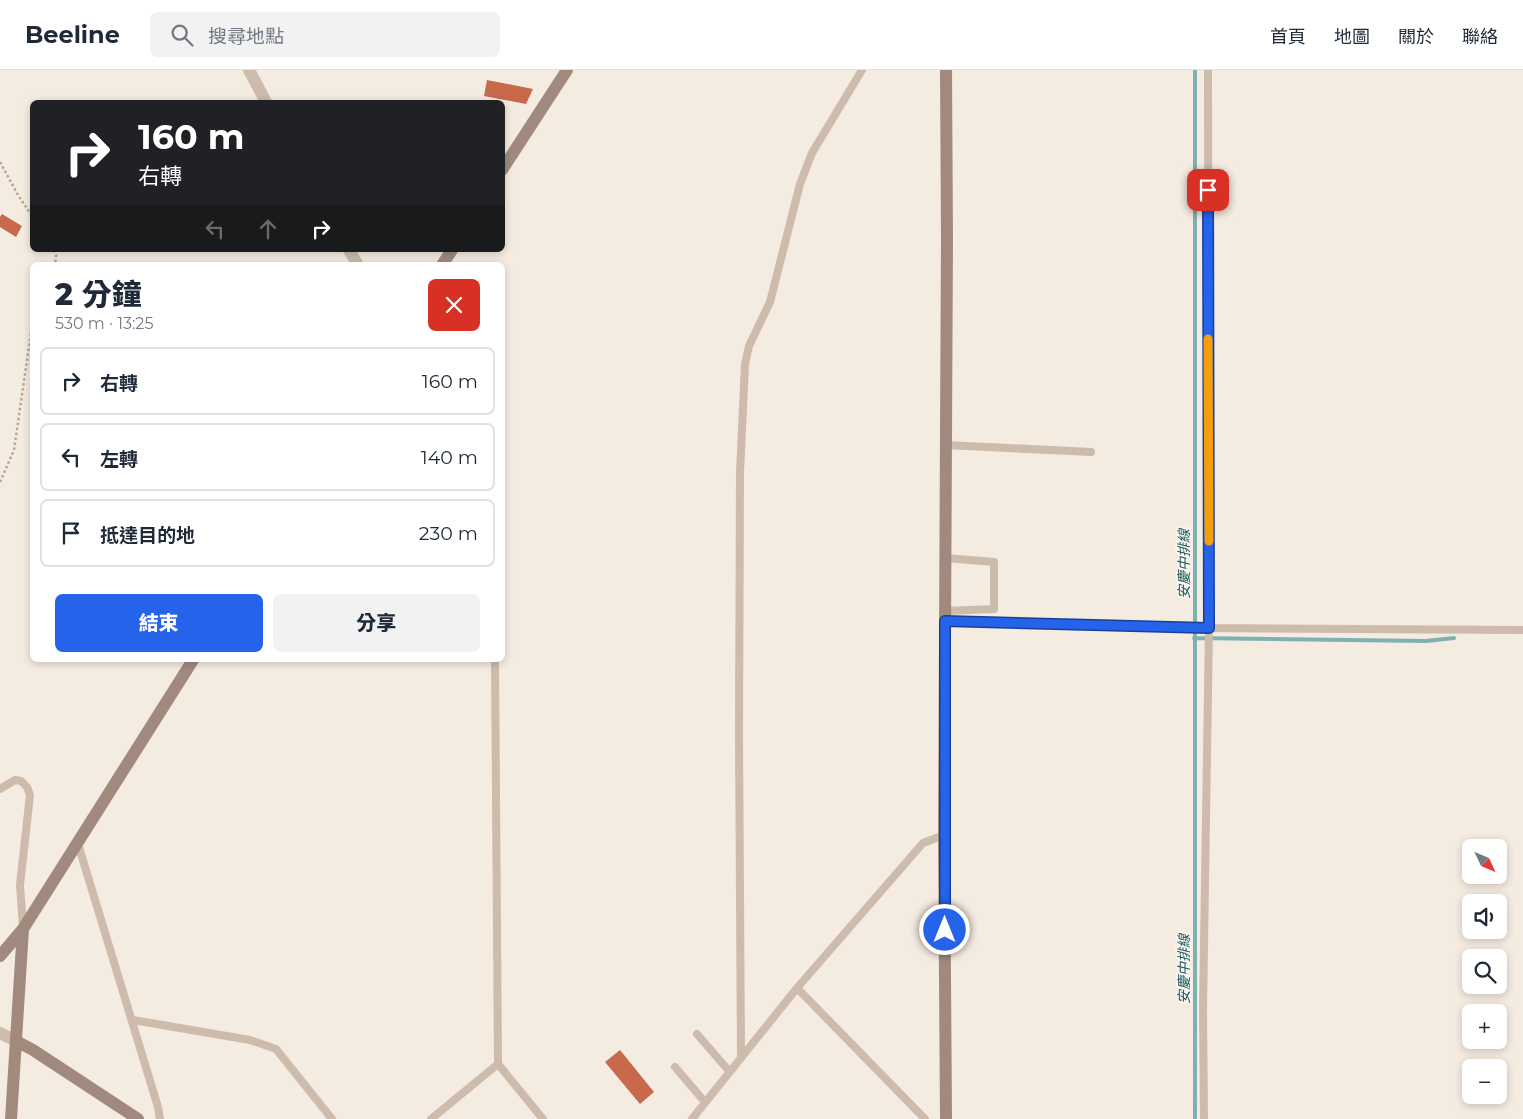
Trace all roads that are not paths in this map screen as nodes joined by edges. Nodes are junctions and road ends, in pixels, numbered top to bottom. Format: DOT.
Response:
graph roads {
  1 [pos="249,70"];
  2 [pos="567,70"];
  3 [pos="862,70"];
  4 [pos="946,70"];
  5 [pos="1208,70"];
  6 [pos="265,100"];
  7 [pos="505,165"];
  8 [pos="946,445"];
  9 [pos="1091,452"];
  10 [pos="946,558"];
  11 [pos="945,616"];
  12 [pos="1205,628"];
  13 [pos="1523,630"];
  14 [pos="192,662"];
  15 [pos="495,662"];
  16 [pos="0,789"];
  17 [pos="944,835"];
  18 [pos="78,844"];
  19 [pos="23,929"];
  20 [pos="0,956"];
  21 [pos="797,988"];
  22 [pos="133,1020"];
  23 [pos="0,1033"];
  24 [pos="697,1034"];
  25 [pos="16,1041"];
  26 [pos="741,1057"];
  27 [pos="498,1064"];
  28 [pos="674,1067"];
  29 [pos="729,1071"];
  30 [pos="705,1102"];
  31 [pos="11,1119"];
  32 [pos="138,1119"];
  33 [pos="160,1119"];
  34 [pos="332,1119"];
  35 [pos="431,1119"];
  36 [pos="544,1119"];
  37 [pos="692,1119"];
  38 [pos="925,1119"];
  39 [pos="946,1119"];
  40 [pos="1204,1119"];
  1 -- 6 [label="street"];
  2 -- 7 [label="main road"];
  3 -- 26 [label="lane"];
  4 -- 8 [label="main road"];
  5 -- 12 [label="lane"];
  8 -- 9 [label="lane"];
  8 -- 10 [label="main road"];
  10 -- 11 [label="main road"];
  10 -- 11 [label="lane"];
  11 -- 12 [label="lane"];
  11 -- 17 [label="main road"];
  12 -- 13 [label="lane"];
  12 -- 40 [label="lane"];
  14 -- 18 [label="main road"];
  15 -- 27 [label="lane"];
  16 -- 19 [label="lane"];
  17 -- 21 [label="lane"];
  17 -- 39 [label="main road"];
  18 -- 19 [label="main road"];
  18 -- 22 [label="lane"];
  19 -- 20 [label="main road"];
  19 -- 25 [label="main road"];
  21 -- 26 [label="lane"];
  21 -- 38 [label="lane"];
  22 -- 33 [label="lane"];
  22 -- 34 [label="lane"];
  23 -- 25 [label="street"];
  24 -- 29 [label="lane"];
  25 -- 31 [label="main road"];
  25 -- 32 [label="main road"];
  26 -- 29 [label="lane"];
  27 -- 35 [label="lane"];
  27 -- 36 [label="lane"];
  28 -- 30 [label="lane"];
  29 -- 30 [label="lane"];
  30 -- 37 [label="lane"];
}
